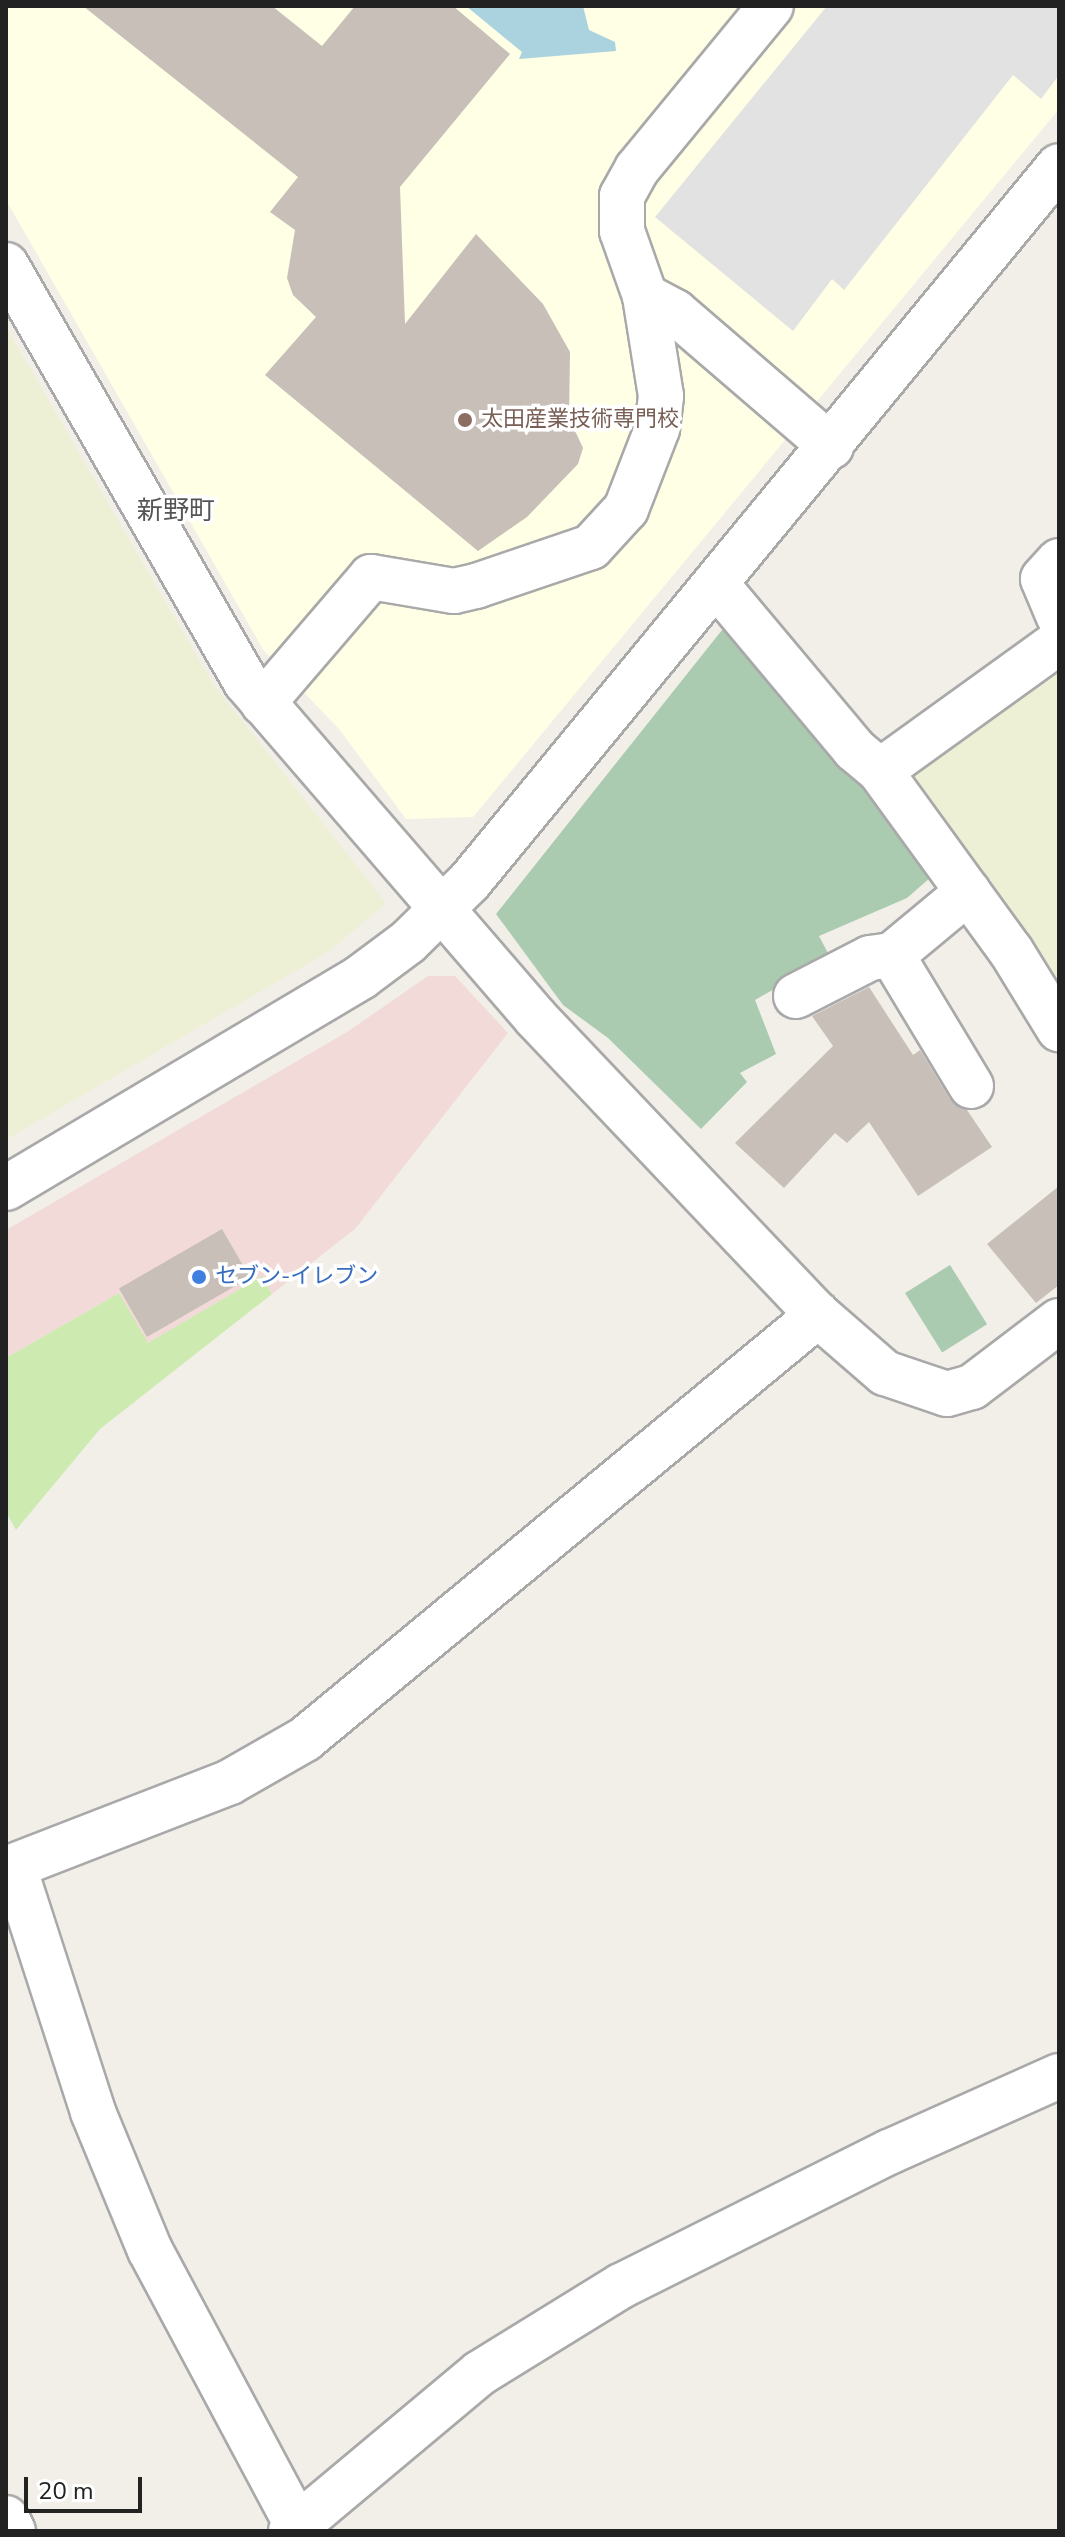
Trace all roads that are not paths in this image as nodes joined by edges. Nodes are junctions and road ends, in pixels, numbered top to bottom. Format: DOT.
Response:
graph roads {
  1 [pos="767,7"];
  2 [pos="1059,166"];
  3 [pos="6,265"];
  4 [pos="645,296"];
  5 [pos="831,446"];
  6 [pos="1059,561"];
  7 [pos="717,585"];
  8 [pos="1059,617"];
  9 [pos="1059,642"];
  10 [pos="263,703"];
  11 [pos="880,771"];
  12 [pos="968,892"];
  13 [pos="440,911"];
  14 [pos="892,955"];
  15 [pos="796,996"];
  16 [pos="1059,1029"];
  17 [pos="971,1086"];
  18 [pos="6,1188"];
  19 [pos="818,1315"];
  20 [pos="1059,1321"];
  21 [pos="10,1868"];
  22 [pos="1059,2076"];
  23 [pos="294,2528"];
  1 -- 4 [label="street"];
  2 -- 5 [label="street"];
  3 -- 10 [label="street"];
  4 -- 5 [label="street"];
  4 -- 10 [label="street"];
  5 -- 7 [label="street"];
  6 -- 8 [label="street"];
  7 -- 11 [label="street"];
  7 -- 13 [label="street"];
  9 -- 11 [label="street"];
  10 -- 13 [label="street"];
  11 -- 12 [label="street"];
  12 -- 14 [label="street"];
  12 -- 16 [label="street"];
  13 -- 18 [label="street"];
  13 -- 19 [label="street"];
  14 -- 15 [label="street"];
  14 -- 17 [label="street"];
  19 -- 20 [label="street"];
  19 -- 21 [label="street"];
  21 -- 23 [label="street"];
  22 -- 23 [label="street"];
}
